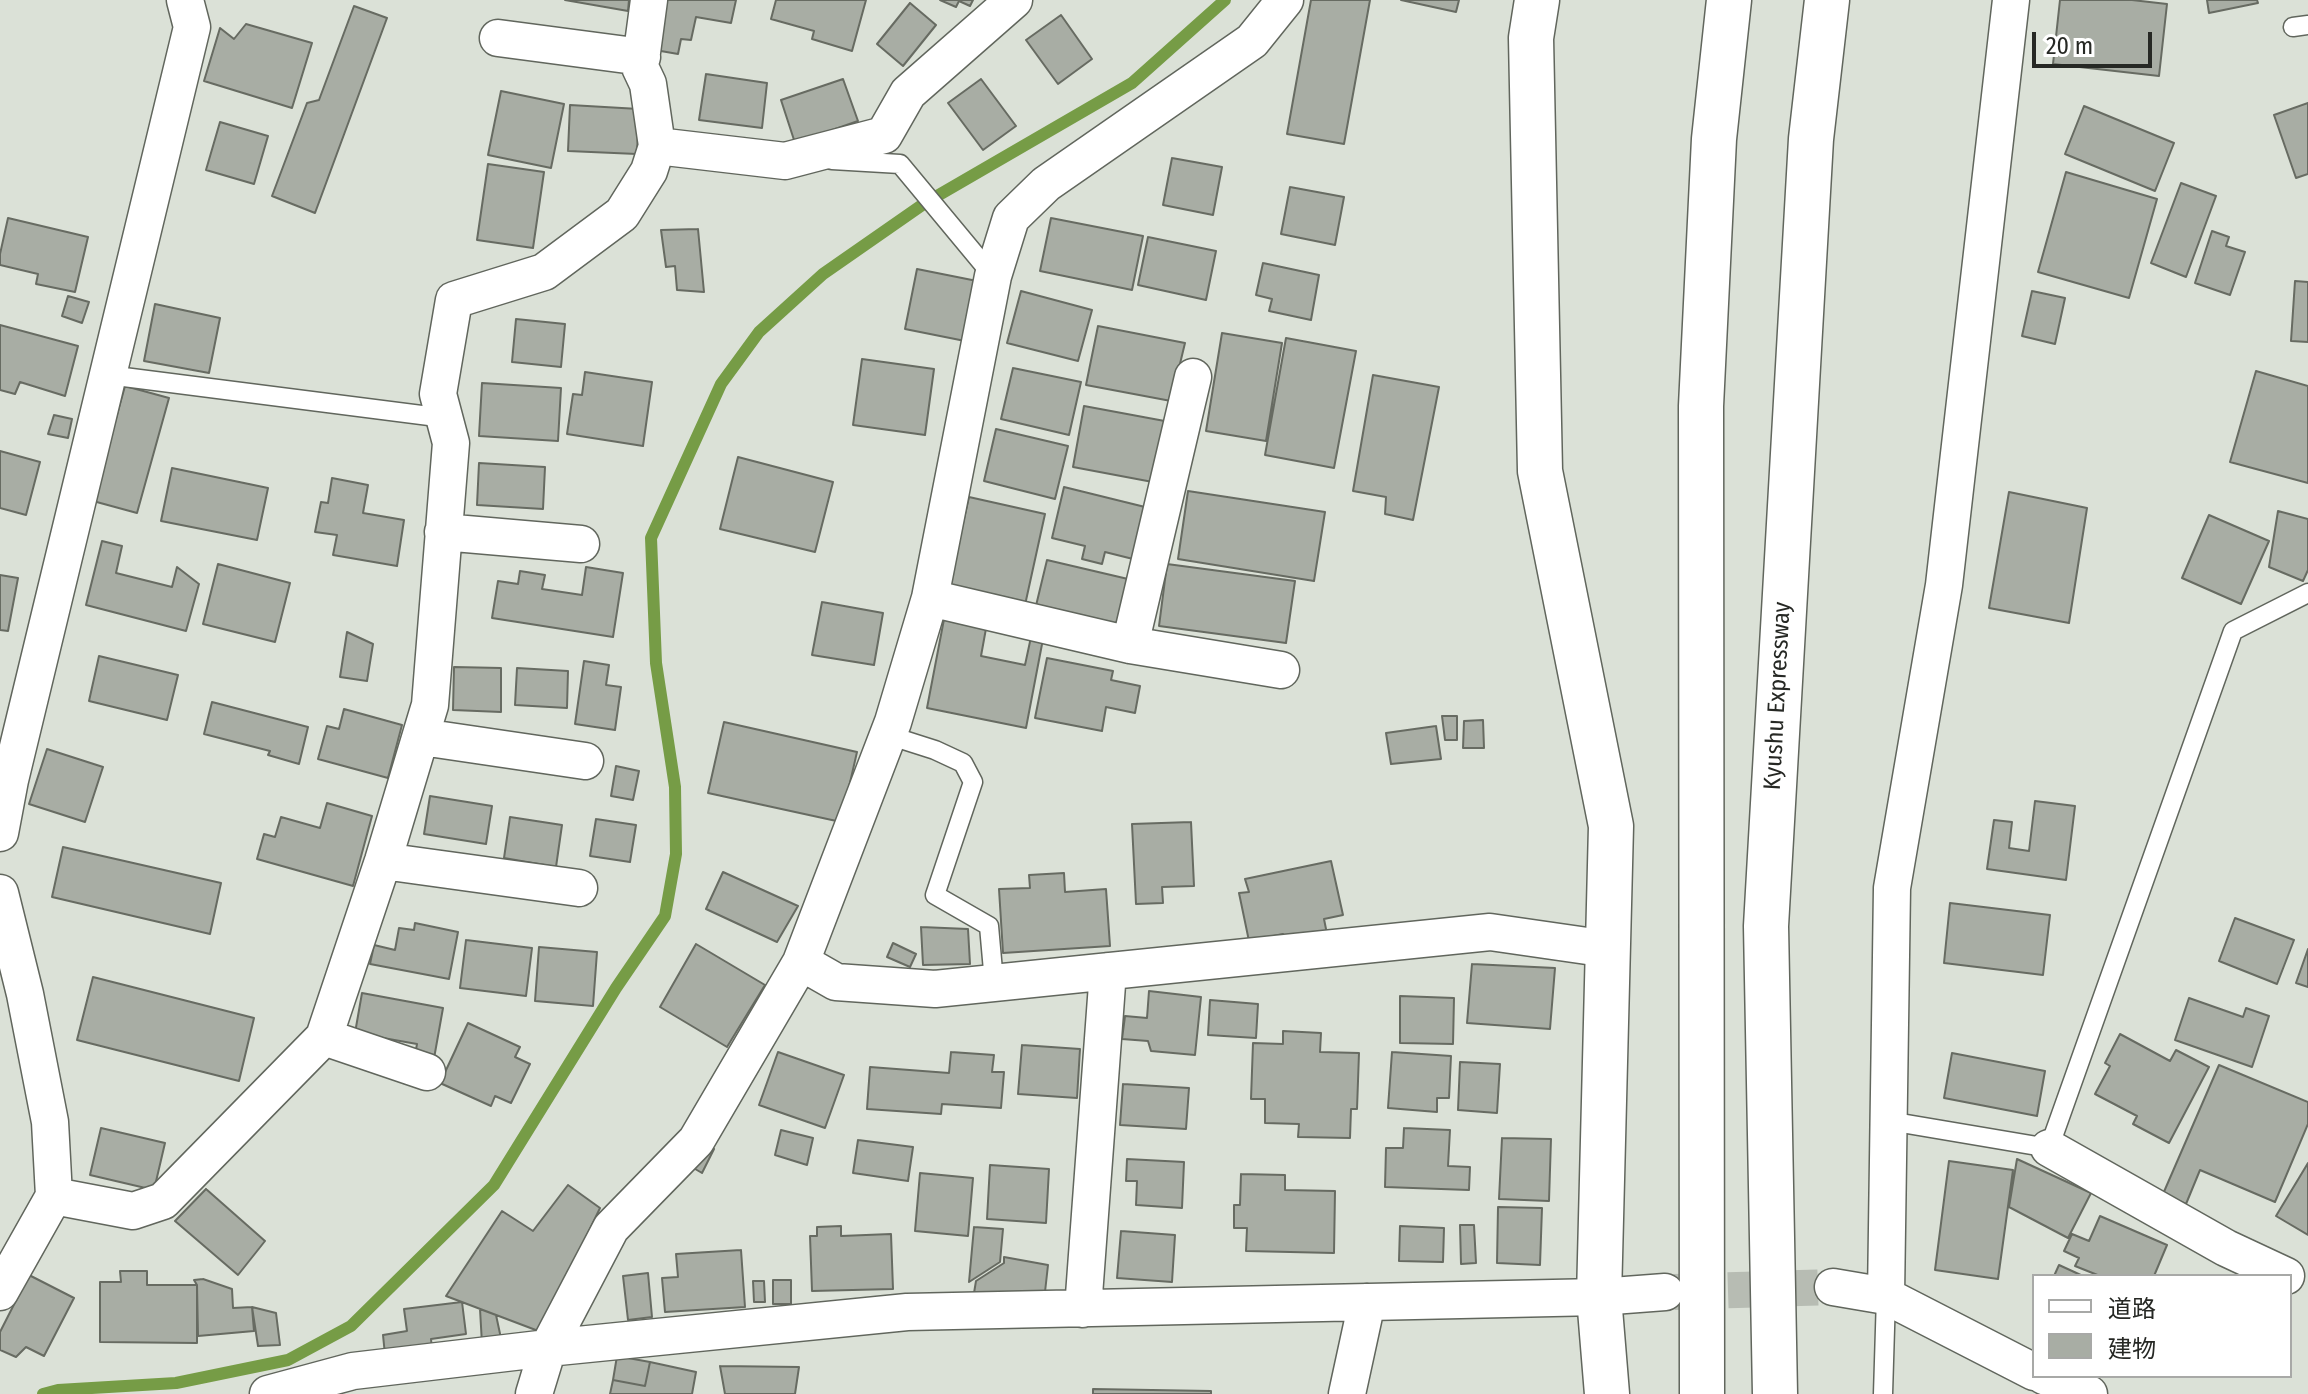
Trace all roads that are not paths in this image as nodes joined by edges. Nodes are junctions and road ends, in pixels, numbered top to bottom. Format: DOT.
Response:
graph roads {
  1 [pos="185,0"];
  2 [pos="649,0"];
  3 [pos="1014,0"];
  4 [pos="1285,0"];
  5 [pos="1537,0"];
  6 [pos="1729,0"];
  7 [pos="1827,0"];
  8 [pos="2011,0"];
  9 [pos="498,38"];
  10 [pos="642,57"];
  11 [pos="657,146"];
  12 [pos="798,158"];
  13 [pos="993,276"];
  14 [pos="108,375"];
  15 [pos="1193,377"];
  16 [pos="445,418"];
  17 [pos="443,532"];
  18 [pos="581,544"];
  19 [pos="2308,593"];
  20 [pos="930,598"];
  21 [pos="1130,645"];
  22 [pos="1281,670"];
  23 [pos="888,735"];
  24 [pos="422,737"];
  25 [pos="585,761"];
  26 [pos="0,833"];
  27 [pos="383,861"];
  28 [pos="579,888"];
  29 [pos="0,893"];
  30 [pos="1608,949"];
  31 [pos="801,962"];
  32 [pos="1108,971"];
  33 [pos="994,982"];
  34 [pos="324,1037"];
  35 [pos="427,1072"];
  36 [pos="1889,1121"];
  37 [pos="2049,1148"];
  38 [pos="54,1196"];
  39 [pos="2282,1274"];
  40 [pos="1833,1287"];
  41 [pos="0,1292"];
  42 [pos="1665,1292"];
  43 [pos="1886,1296"];
  44 [pos="1599,1297"];
  45 [pos="1367,1302"];
  46 [pos="1083,1309"];
  47 [pos="548,1348"];
  48 [pos="2032,1371"];
  49 [pos="2049,1378"];
  50 [pos="268,1394"];
  51 [pos="534,1394"];
  52 [pos="1347,1394"];
  53 [pos="1607,1394"];
  54 [pos="1702,1394"];
  55 [pos="1775,1394"];
  56 [pos="1883,1394"];
  57 [pos="2089,1394"];
  1 -- 14 [label="street"];
  2 -- 10 [label="street"];
  3 -- 12 [label="street"];
  4 -- 13 [label="street"];
  5 -- 30 [label="main road"];
  6 -- 54 [label="main road"];
  7 -- 55 [label="main road, Kyushu Expressway"];
  8 -- 36 [label="street"];
  9 -- 10 [label="street"];
  10 -- 11 [label="street"];
  11 -- 12 [label="street"];
  11 -- 16 [label="street"];
  12 -- 13 [label="lane"];
  13 -- 20 [label="street"];
  14 -- 16 [label="lane"];
  14 -- 26 [label="street"];
  15 -- 21 [label="street"];
  16 -- 17 [label="street"];
  17 -- 18 [label="street"];
  17 -- 24 [label="street"];
  19 -- 37 [label="lane"];
  20 -- 21 [label="street"];
  20 -- 23 [label="street"];
  21 -- 22 [label="street"];
  23 -- 31 [label="street"];
  23 -- 33 [label="lane"];
  24 -- 25 [label="street"];
  24 -- 27 [label="street"];
  27 -- 28 [label="street"];
  27 -- 34 [label="street"];
  29 -- 38 [label="street"];
  30 -- 32 [label="street"];
  30 -- 44 [label="main road"];
  31 -- 33 [label="street"];
  31 -- 47 [label="street"];
  32 -- 33 [label="street"];
  32 -- 46 [label="street"];
  34 -- 35 [label="street"];
  34 -- 38 [label="street"];
  36 -- 37 [label="lane"];
  36 -- 43 [label="street"];
  37 -- 39 [label="street"];
  38 -- 41 [label="street"];
  40 -- 43 [label="street"];
  42 -- 44 [label="street"];
  43 -- 48 [label="street"];
  43 -- 56 [label="lane"];
  44 -- 45 [label="street"];
  44 -- 53 [label="main road"];
  45 -- 46 [label="street"];
  45 -- 52 [label="street"];
  46 -- 47 [label="street"];
  47 -- 50 [label="street"];
  47 -- 51 [label="street"];
  49 -- 57 [label="street"];
}
